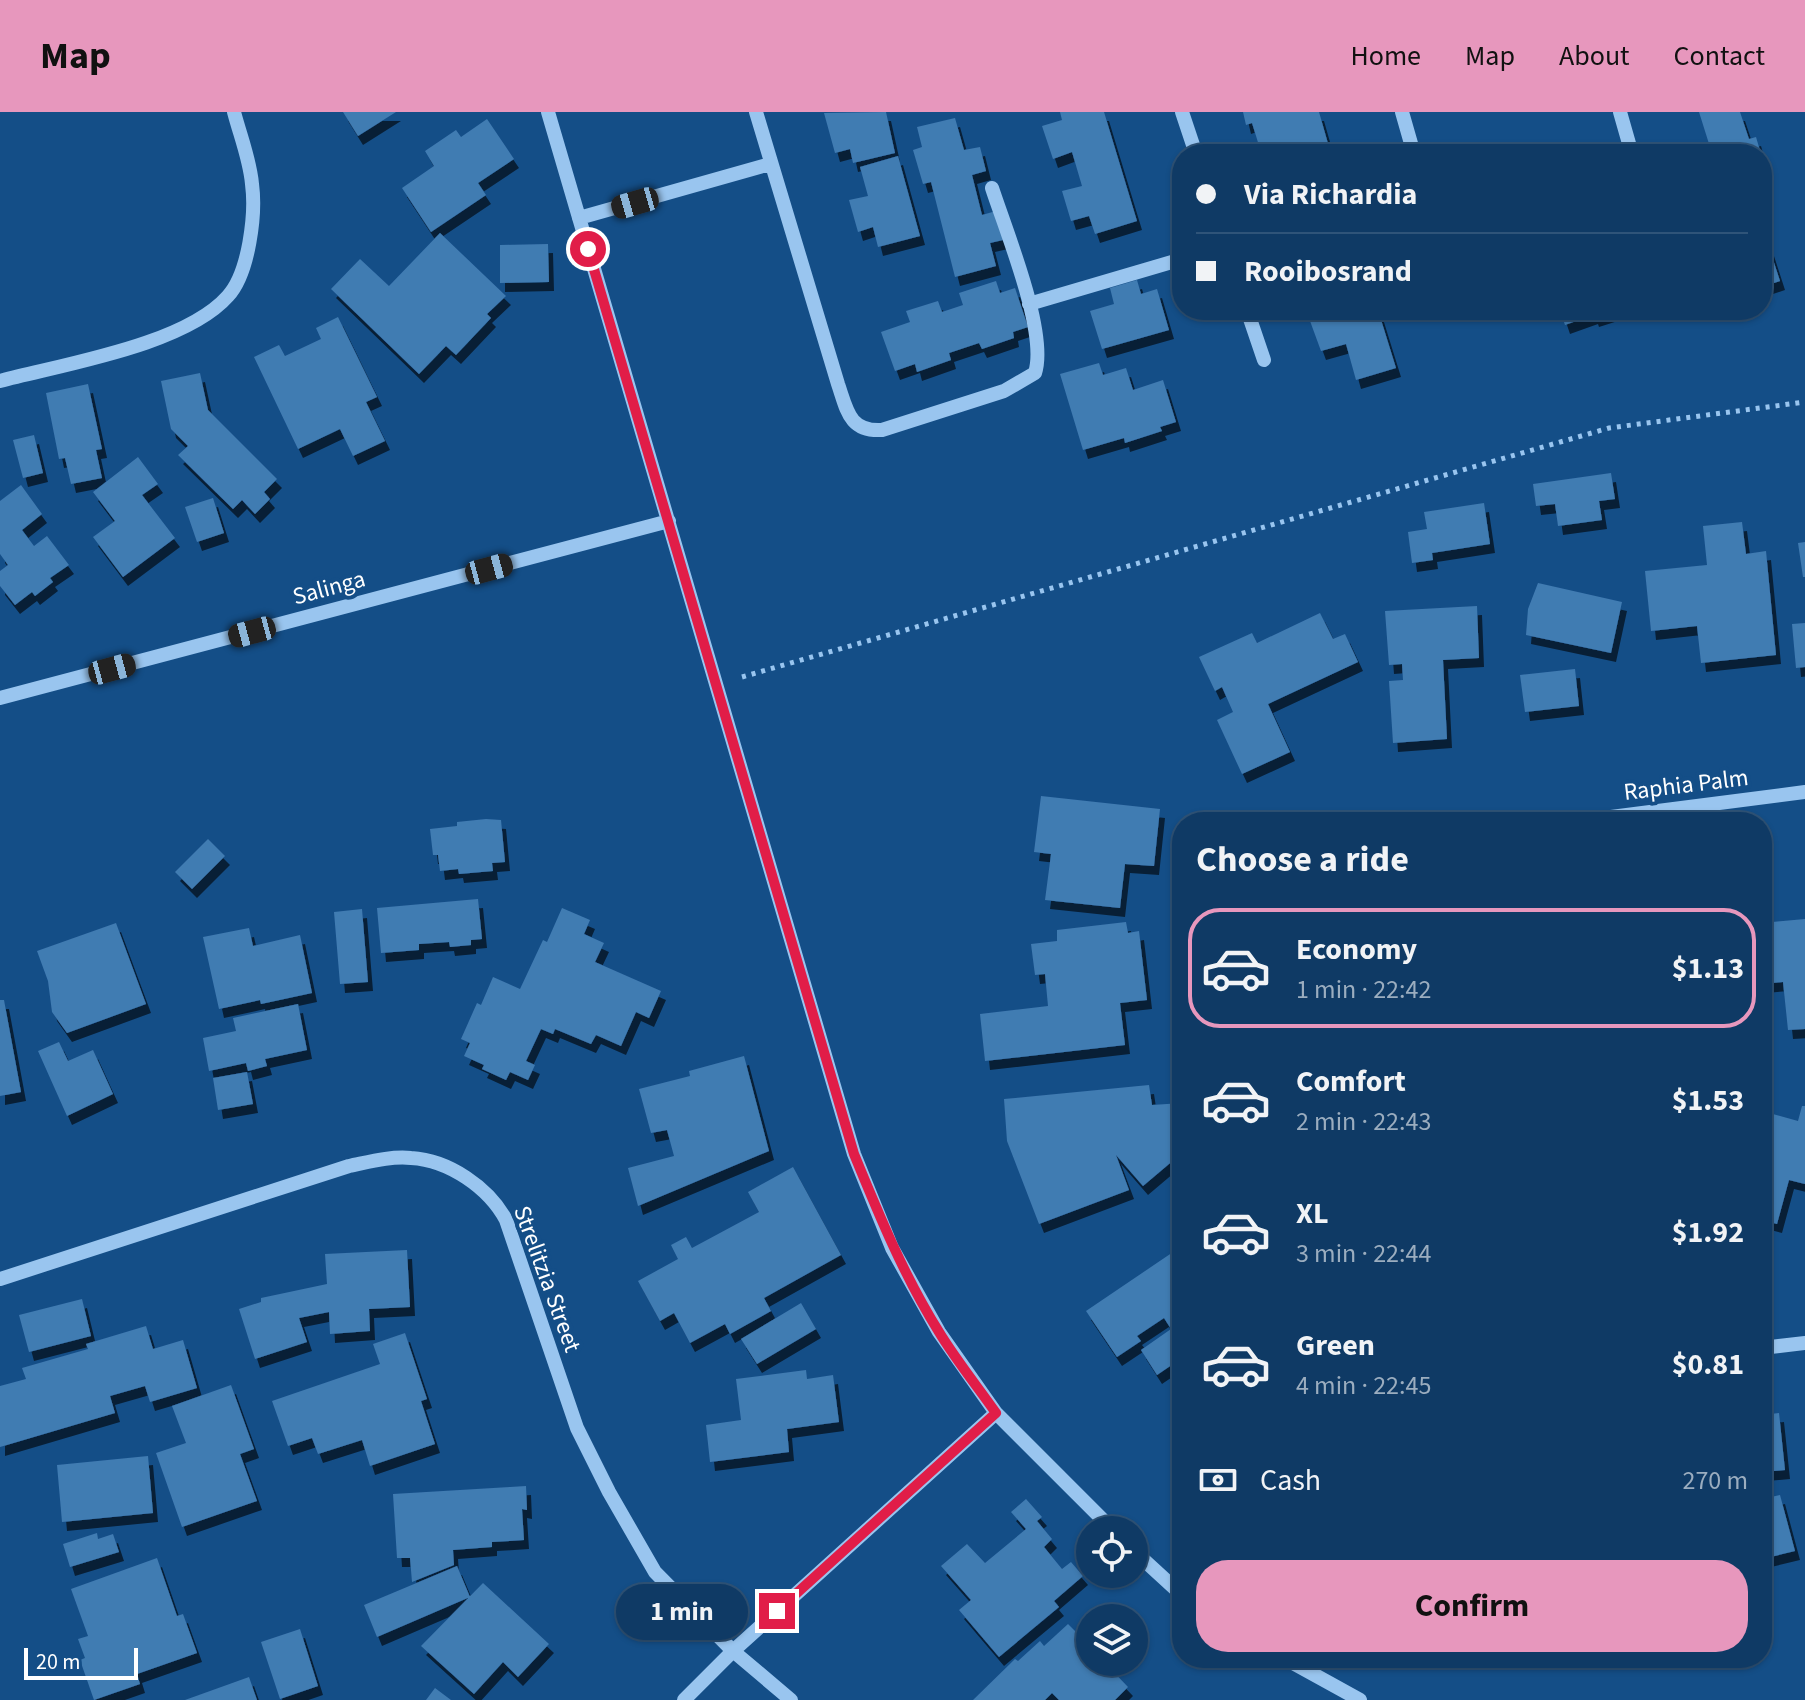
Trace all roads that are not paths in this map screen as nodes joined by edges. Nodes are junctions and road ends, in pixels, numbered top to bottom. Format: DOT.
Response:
graph roads {
  1 [pos="234,112"];
  2 [pos="548,112"];
  3 [pos="756,112"];
  4 [pos="1182,112"];
  5 [pos="1402,112"];
  6 [pos="1620,112"];
  7 [pos="1193,144"];
  8 [pos="1411,144"];
  9 [pos="1629,144"];
  10 [pos="770,164"];
  11 [pos="992,188"];
  12 [pos="579,218"];
  13 [pos="1172,262"];
  14 [pos="1029,304"];
  15 [pos="1250,320"];
  16 [pos="1264,360"];
  17 [pos="0,381"];
  18 [pos="669,521"];
  19 [pos="0,698"];
  20 [pos="1805,792"];
  21 [pos="1650,812"];
  22 [pos="0,1279"];
  23 [pos="1805,1343"];
  24 [pos="1772,1347"];
  25 [pos="996,1413"];
  26 [pos="1099,1516"];
  27 [pos="1148,1564"];
  28 [pos="1172,1586"];
  29 [pos="733,1651"];
  30 [pos="1302,1668"];
  31 [pos="684,1700"];
  32 [pos="791,1700"];
  33 [pos="1360,1700"];
  1 -- 17 [label="street"];
  2 -- 12 [label="street"];
  3 -- 10 [label="street"];
  4 -- 7 [label="street"];
  5 -- 8 [label="street"];
  6 -- 9 [label="street"];
  10 -- 12 [label="street"];
  10 -- 14 [label="street"];
  11 -- 14 [label="street"];
  12 -- 18 [label="street"];
  13 -- 14 [label="street"];
  15 -- 16 [label="street"];
  18 -- 19 [label="street, Salinga"];
  18 -- 25 [label="street"];
  20 -- 21 [label="street, Raphia Palm"];
  22 -- 29 [label="street, Strelitzia Street"];
  23 -- 24 [label="street"];
  25 -- 26 [label="street"];
  25 -- 29 [label="street"];
  27 -- 28 [label="street"];
  29 -- 31 [label="street"];
  29 -- 32 [label="street, Strelitzia Street"];
  30 -- 33 [label="street"];
}
